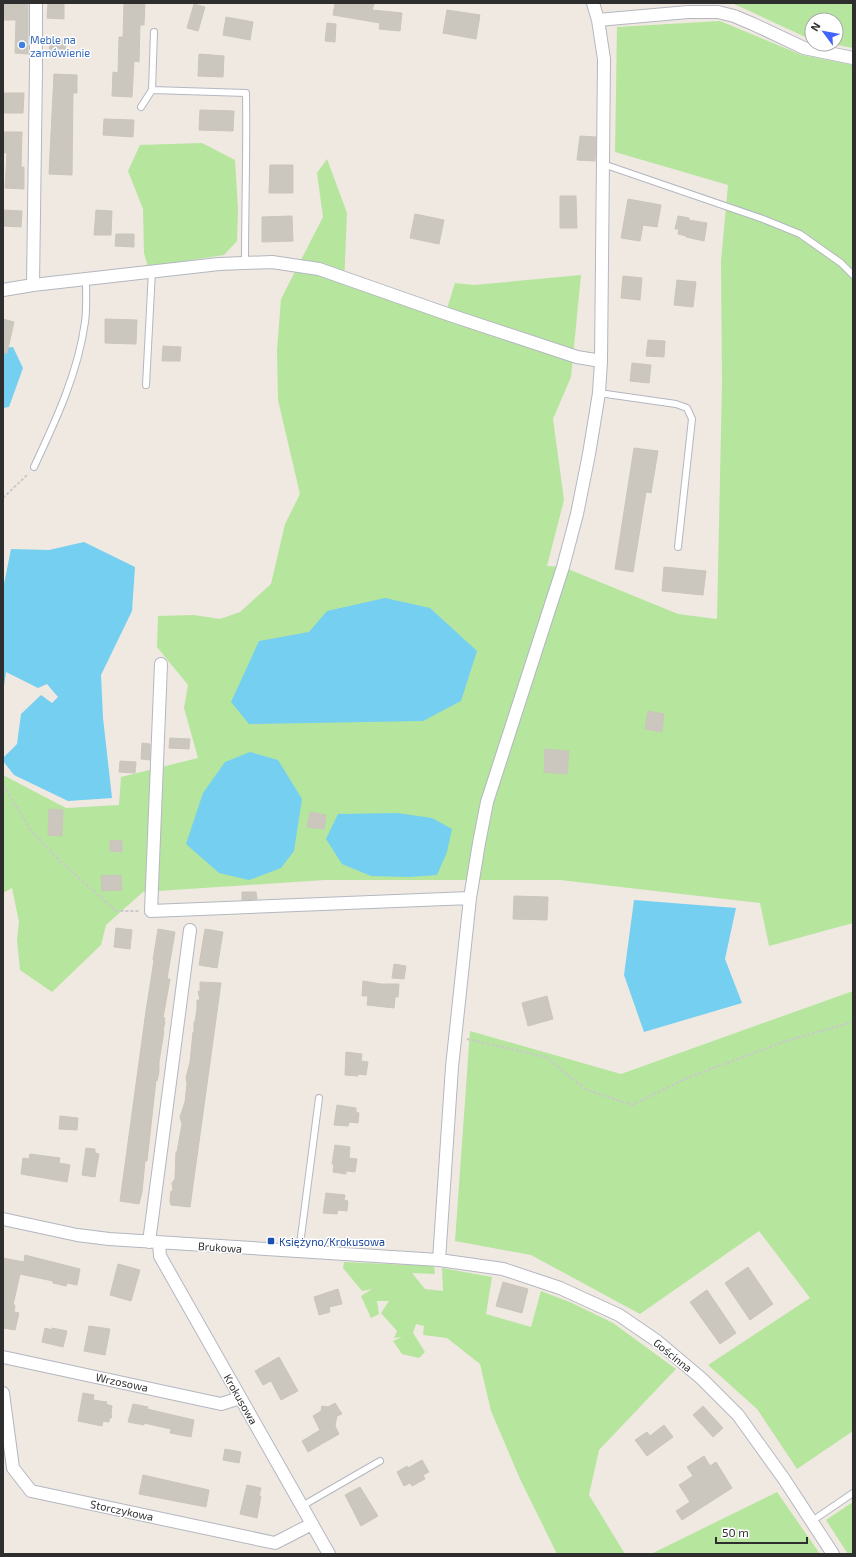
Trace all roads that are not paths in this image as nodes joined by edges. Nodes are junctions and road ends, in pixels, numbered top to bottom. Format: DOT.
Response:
graph roads {
  1 [pos="36,3"];
  2 [pos="593,3"];
  3 [pos="598,20"];
  4 [pos="154,32"];
  5 [pos="853,58"];
  6 [pos="152,90"];
  7 [pos="141,107"];
  8 [pos="603,164"];
  9 [pos="245,263"];
  10 [pos="152,271"];
  11 [pos="853,275"];
  12 [pos="86,279"];
  13 [pos="34,285"];
  14 [pos="3,290"];
  15 [pos="601,361"];
  16 [pos="146,385"];
  17 [pos="599,393"];
  18 [pos="34,467"];
  19 [pos="678,547"];
  20 [pos="161,664"];
  21 [pos="470,898"];
  22 [pos="190,930"];
  23 [pos="319,1098"];
  24 [pos="3,1219"];
  25 [pos="154,1243"];
  26 [pos="299,1252"];
  27 [pos="439,1260"];
  28 [pos="3,1356"];
  29 [pos="3,1393"];
  30 [pos="240,1398"];
  31 [pos="380,1461"];
  32 [pos="853,1493"];
  33 [pos="302,1506"];
  34 [pos="812,1521"];
  35 [pos="312,1524"];
  36 [pos="329,1554"];
  37 [pos="833,1554"];
  1 -- 13 [label="street"];
  2 -- 3 [label="street"];
  3 -- 5 [label="street"];
  3 -- 8 [label="street"];
  4 -- 6 [label="lane"];
  6 -- 7 [label="lane"];
  6 -- 9 [label="lane"];
  8 -- 11 [label="lane"];
  8 -- 15 [label="street"];
  9 -- 10 [label="street"];
  9 -- 15 [label="street"];
  10 -- 12 [label="street"];
  10 -- 16 [label="lane"];
  12 -- 13 [label="street"];
  12 -- 18 [label="lane"];
  13 -- 14 [label="street"];
  15 -- 17 [label="street"];
  17 -- 19 [label="lane"];
  17 -- 21 [label="street"];
  20 -- 21 [label="street"];
  21 -- 27 [label="street"];
  22 -- 25 [label="street"];
  23 -- 26 [label="lane"];
  24 -- 25 [label="street, Brukowa"];
  25 -- 26 [label="street, Brukowa"];
  25 -- 30 [label="street, Krokusowa"];
  26 -- 27 [label="street, Brukowa"];
  27 -- 34 [label="street, Gościnna"];
  28 -- 30 [label="street, Wrzosowa"];
  29 -- 35 [label="street, Storczykowa"];
  30 -- 33 [label="street, Krokusowa"];
  31 -- 33 [label="lane"];
  32 -- 34 [label="lane"];
  33 -- 35 [label="street, Krokusowa"];
  34 -- 37 [label="street, Gościnna"];
  35 -- 36 [label="street, Krokusowa"];
}
